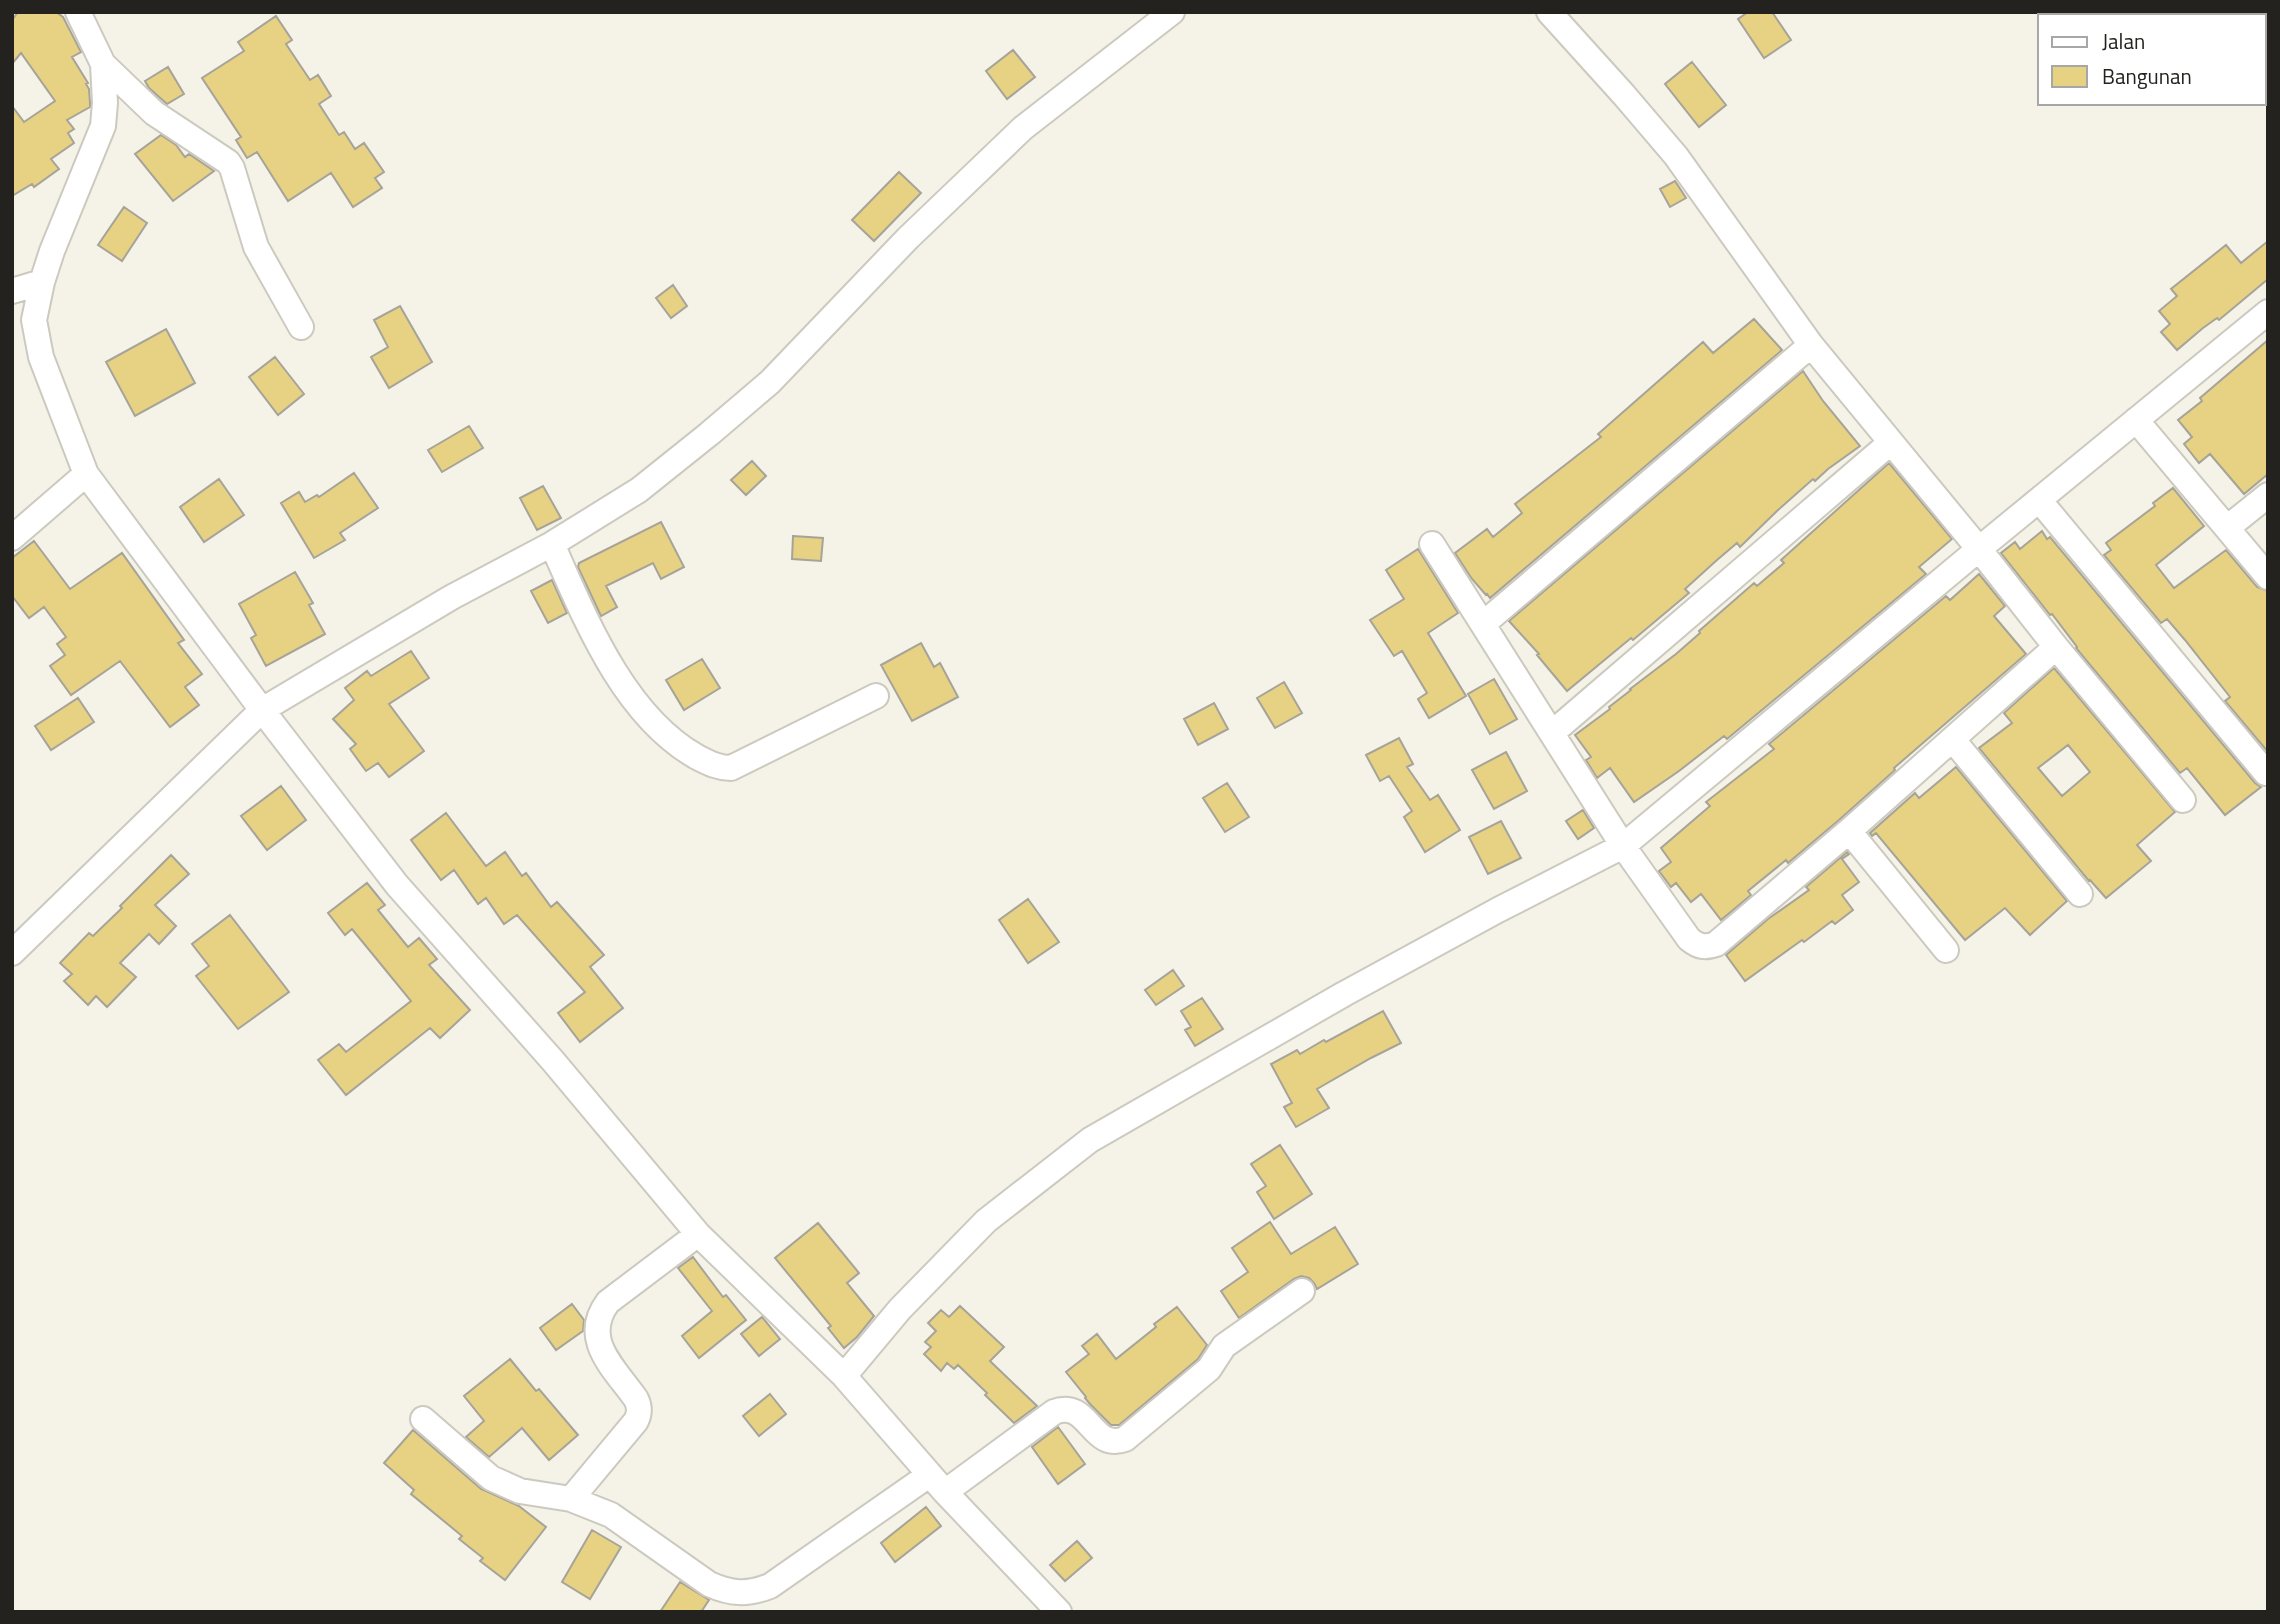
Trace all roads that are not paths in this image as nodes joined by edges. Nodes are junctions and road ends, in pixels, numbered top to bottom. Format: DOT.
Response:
graph roads {
  1 [pos="78,12"];
  2 [pos="1172,12"];
  3 [pos="1549,12"];
  4 [pos="103,64"];
  5 [pos="41,282"];
  6 [pos="12,290"];
  7 [pos="2268,312"];
  8 [pos="301,327"];
  9 [pos="1811,345"];
  10 [pos="2136,420"];
  11 [pos="1890,443"];
  12 [pos="86,474"];
  13 [pos="2268,495"];
  14 [pos="2039,500"];
  15 [pos="2227,528"];
  16 [pos="12,538"];
  17 [pos="552,544"];
  18 [pos="1432,544"];
  19 [pos="1979,550"];
  20 [pos="2268,576"];
  21 [pos="1483,624"];
  22 [pos="2056,648"];
  23 [pos="876,696"];
  24 [pos="262,710"];
  25 [pos="1552,733"];
  26 [pos="1953,740"];
  27 [pos="2266,773"];
  28 [pos="2183,800"];
  29 [pos="1849,831"];
  30 [pos="1623,846"];
  31 [pos="2080,894"];
  32 [pos="1946,950"];
  33 [pos="12,953"];
  34 [pos="698,1234"];
  35 [pos="1302,1292"];
  36 [pos="844,1376"];
  37 [pos="423,1419"];
  38 [pos="937,1483"];
  39 [pos="571,1499"];
  40 [pos="1059,1612"];
  1 -- 4 [label="street"];
  2 -- 17 [label="street"];
  3 -- 9 [label="street"];
  4 -- 5 [label="street"];
  4 -- 8 [label="street"];
  5 -- 6 [label="street"];
  5 -- 12 [label="street"];
  7 -- 10 [label="street"];
  9 -- 11 [label="street"];
  9 -- 21 [label="street"];
  10 -- 14 [label="street"];
  10 -- 15 [label="street"];
  11 -- 19 [label="street"];
  11 -- 25 [label="street"];
  12 -- 16 [label="street"];
  12 -- 24 [label="street"];
  13 -- 15 [label="street"];
  14 -- 19 [label="street"];
  14 -- 27 [label="street"];
  15 -- 20 [label="street"];
  17 -- 23 [label="street"];
  17 -- 24 [label="street"];
  18 -- 21 [label="street"];
  19 -- 22 [label="street"];
  19 -- 30 [label="street"];
  21 -- 25 [label="street"];
  22 -- 26 [label="street"];
  22 -- 28 [label="street"];
  24 -- 33 [label="street"];
  24 -- 34 [label="street"];
  25 -- 30 [label="street"];
  26 -- 29 [label="street"];
  26 -- 31 [label="street"];
  29 -- 30 [label="street"];
  29 -- 32 [label="street"];
  30 -- 36 [label="street"];
  34 -- 36 [label="street"];
  34 -- 39 [label="street"];
  35 -- 38 [label="street"];
  36 -- 38 [label="street"];
  37 -- 39 [label="street"];
  38 -- 39 [label="street"];
  38 -- 40 [label="street"];
}
